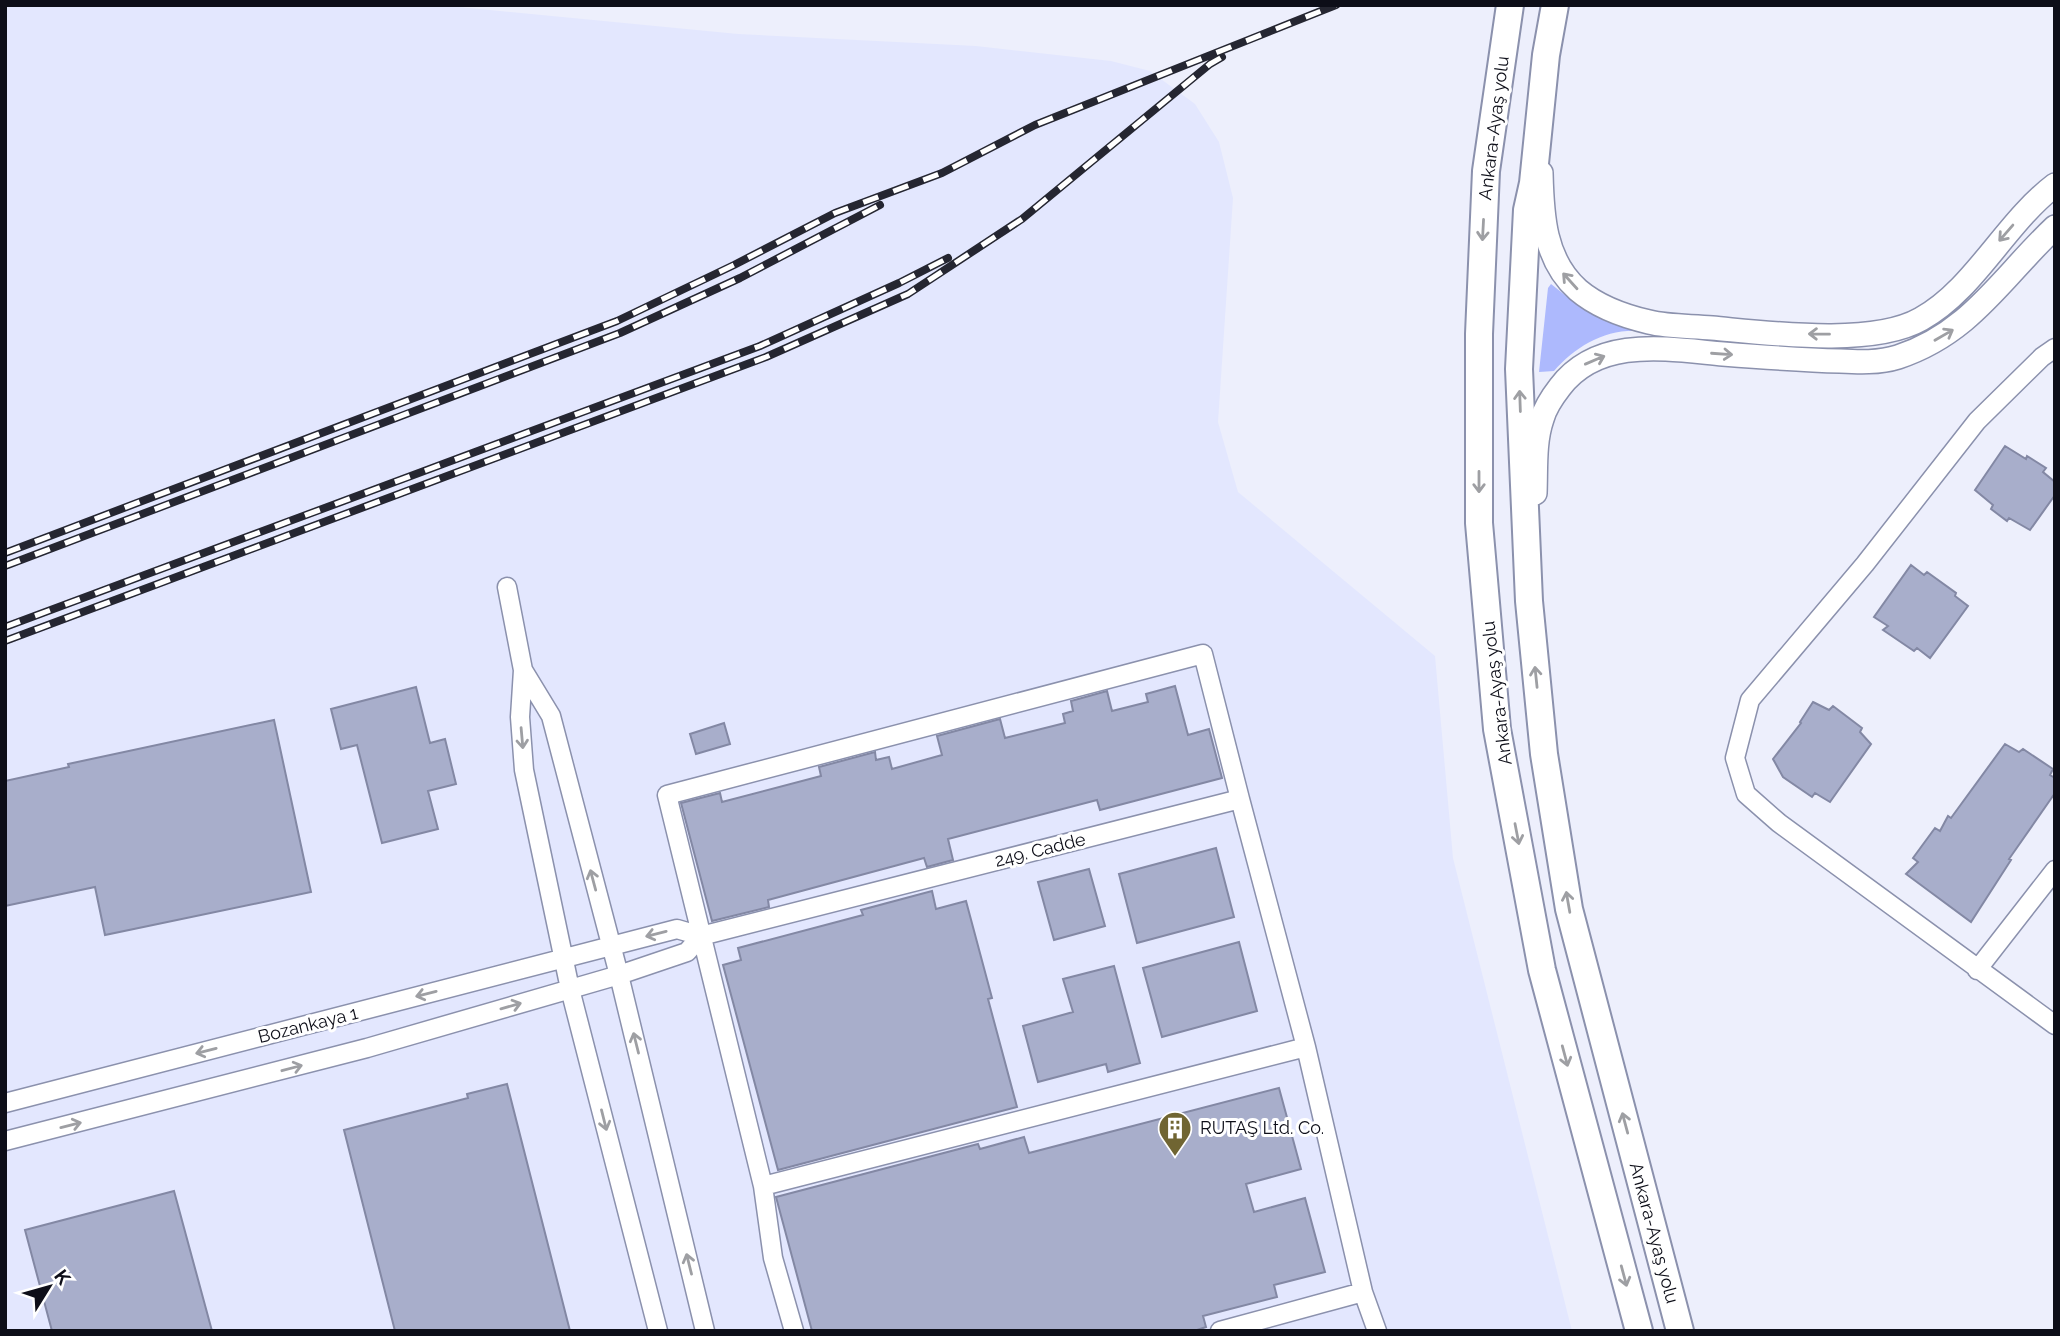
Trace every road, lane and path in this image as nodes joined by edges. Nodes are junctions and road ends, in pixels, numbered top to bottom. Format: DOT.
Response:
graph roads {
  1 [pos="1510,5"];
  2 [pos="1555,5"];
  3 [pos="1540,113"];
  4 [pos="2055,184"];
  5 [pos="2055,227"];
  6 [pos="2055,348"];
  7 [pos="507,587"];
  8 [pos="1529,601"];
  9 [pos="523,670"];
  10 [pos="1240,799"];
  11 [pos="2055,870"];
  12 [pos="701,936"];
  13 [pos="611,946"];
  14 [pos="564,959"];
  15 [pos="1977,970"];
  16 [pos="620,975"];
  17 [pos="570,989"];
  18 [pos="2055,1025"];
  19 [pos="1306,1047"];
  20 [pos="5,1103"];
  21 [pos="5,1141"];
  22 [pos="763,1186"];
  23 [pos="1363,1292"];
  24 [pos="658,1331"];
  25 [pos="705,1331"];
  26 [pos="794,1331"];
  27 [pos="1220,1331"];
  28 [pos="1377,1331"];
  29 [pos="1639,1331"];
  30 [pos="1680,1331"];
  1 -- 29 [label="highway, Ankara-Ayaş yolu, one-way"];
  2 -- 3 [label="highway, Ankara-Ayaş yolu"];
  4 -- 3 [label="main road, one-way"];
  8 -- 3 [label="highway, Ankara-Ayaş yolu, one-way"];
  8 -- 5 [label="main road, one-way"];
  6 -- 15 [label="street"];
  7 -- 9 [label="street"];
  30 -- 8 [label="highway, Ankara-Ayaş yolu, one-way"];
  13 -- 9 [label="street, one-way"];
  9 -- 14 [label="street, one-way"];
  10 -- 12 [label="street, 249. Cadde"];
  10 -- 12 [label="street"];
  10 -- 19 [label="street"];
  11 -- 15 [label="street"];
  12 -- 13 [label="street, Bozankaya 1, one-way"];
  12 -- 16 [label="street"];
  12 -- 22 [label="street"];
  13 -- 14 [label="street, Bozankaya 1"];
  13 -- 16 [label="street"];
  14 -- 17 [label="street"];
  14 -- 20 [label="street, Bozankaya 1, one-way"];
  15 -- 18 [label="street"];
  16 -- 17 [label="street"];
  25 -- 16 [label="street, one-way"];
  21 -- 17 [label="street, one-way"];
  17 -- 24 [label="street, one-way"];
  19 -- 22 [label="street"];
  19 -- 23 [label="street"];
  22 -- 26 [label="street"];
  23 -- 27 [label="street"];
  23 -- 28 [label="street"];
}
